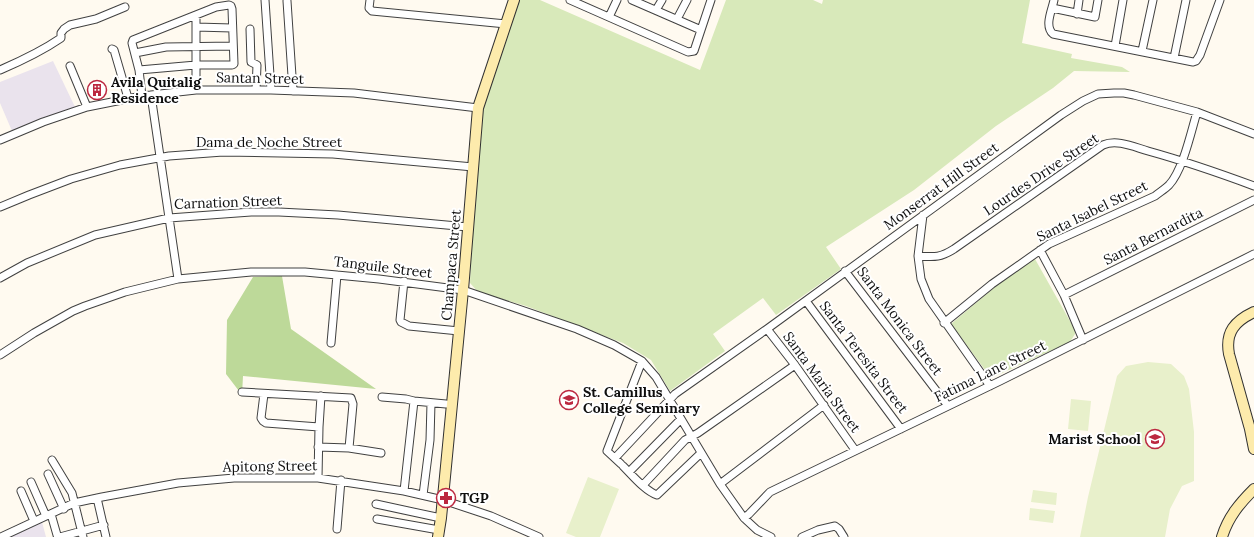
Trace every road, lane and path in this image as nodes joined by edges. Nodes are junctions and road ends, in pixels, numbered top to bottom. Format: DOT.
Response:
graph roads {
  1 [pos="265,0"];
  2 [pos="370,0"];
  3 [pos="514,0"];
  4 [pos="570,0"];
  5 [pos="617,0"];
  6 [pos="662,0"];
  7 [pos="687,0"];
  8 [pos="710,0"];
  9 [pos="1054,0"];
  10 [pos="1079,0"];
  11 [pos="1098,0"];
  12 [pos="1124,0"];
  13 [pos="1153,0"];
  14 [pos="1186,0"];
  15 [pos="1220,0"];
  16 [pos="287,1"];
  17 [pos="635,1"];
  18 [pos="125,7"];
  19 [pos="1052,8"];
  20 [pos="656,10"];
  21 [pos="1077,14"];
  22 [pos="196,15"];
  23 [pos="609,17"];
  24 [pos="677,20"];
  25 [pos="506,24"];
  26 [pos="196,28"];
  27 [pos="232,28"];
  28 [pos="250,29"];
  29 [pos="701,30"];
  30 [pos="196,46"];
  31 [pos="233,46"];
  32 [pos="1115,46"];
  33 [pos="112,49"];
  34 [pos="1142,51"];
  35 [pos="134,53"];
  36 [pos="1174,58"];
  37 [pos="196,65"];
  38 [pos="70,66"];
  39 [pos="0,70"];
  40 [pos="139,70"];
  41 [pos="196,90"];
  42 [pos="256,90"];
  43 [pos="271,90"];
  44 [pos="293,91"];
  45 [pos="151,95"];
  46 [pos="142,96"];
  47 [pos="128,98"];
  48 [pos="87,107"];
  49 [pos="478,108"];
  50 [pos="1196,112"];
  51 [pos="1254,134"];
  52 [pos="0,140"];
  53 [pos="160,157"];
  54 [pos="1182,160"];
  55 [pos="473,167"];
  56 [pos="1254,186"];
  57 [pos="1254,200"];
  58 [pos="0,207"];
  59 [pos="923,215"];
  60 [pos="169,218"];
  61 [pos="468,226"];
  62 [pos="1040,250"];
  63 [pos="1254,254"];
  64 [pos="918,256"];
  65 [pos="846,271"];
  66 [pos="337,274"];
  67 [pos="0,278"];
  68 [pos="178,279"];
  69 [pos="404,282"];
  70 [pos="463,290"];
  71 [pos="1064,295"];
  72 [pos="806,301"];
  73 [pos="1254,312"];
  74 [pos="944,323"];
  75 [pos="767,329"];
  76 [pos="459,331"];
  77 [pos="1083,340"];
  78 [pos="330,343"];
  79 [pos="0,355"];
  80 [pos="642,361"];
  81 [pos="795,365"];
  82 [pos="990,386"];
  83 [pos="242,392"];
  84 [pos="264,394"];
  85 [pos="321,396"];
  86 [pos="382,397"];
  87 [pos="670,399"];
  88 [pos="414,402"];
  89 [pos="431,403"];
  90 [pos="446,404"];
  91 [pos="824,405"];
  92 [pos="948,406"];
  93 [pos="680,420"];
  94 [pos="319,426"];
  95 [pos="1252,428"];
  96 [pos="901,429"];
  97 [pos="691,436"];
  98 [pos="318,447"];
  99 [pos="350,448"];
  100 [pos="1254,449"];
  101 [pos="856,450"];
  102 [pos="381,453"];
  103 [pos="701,453"];
  104 [pos="615,458"];
  105 [pos="52,460"];
  106 [pos="629,472"];
  107 [pos="48,474"];
  108 [pos="318,478"];
  109 [pos="340,480"];
  110 [pos="31,482"];
  111 [pos="720,484"];
  112 [pos="643,486"];
  113 [pos="1254,489"];
  114 [pos="21,491"];
  115 [pos="404,491"];
  116 [pos="423,495"];
  117 [pos="97,498"];
  118 [pos="443,500"];
  119 [pos="74,503"];
  120 [pos="376,504"];
  121 [pos="64,509"];
  122 [pos="48,515"];
  123 [pos="441,518"];
  124 [pos="744,518"];
  125 [pos="377,519"];
  126 [pos="34,521"];
  127 [pos="104,524"];
  128 [pos="337,529"];
  129 [pos="439,533"];
  130 [pos="82,534"];
  131 [pos="1,537"];
  132 [pos="60,537"];
  133 [pos="106,537"];
  134 [pos="539,537"];
  135 [pos="771,537"];
  136 [pos="802,537"];
  137 [pos="844,537"];
  138 [pos="1222,537"];
  1 -- 43 [label="street"];
  2 -- 25 [label="street"];
  3 -- 25 [label="street, Champaca Street"];
  4 -- 23 [label="street"];
  5 -- 23 [label="street"];
  6 -- 20 [label="street"];
  7 -- 24 [label="street"];
  8 -- 29 [label="street"];
  9 -- 19 [label="street"];
  10 -- 21 [label="street"];
  11 -- 21 [label="street"];
  12 -- 32 [label="street"];
  13 -- 34 [label="street"];
  14 -- 36 [label="street"];
  15 -- 36 [label="street"];
  16 -- 44 [label="street"];
  17 -- 20 [label="street"];
  18 -- 39 [label="street"];
  19 -- 21 [label="street"];
  19 -- 32 [label="street"];
  20 -- 24 [label="street"];
  22 -- 26 [label="street"];
  22 -- 27 [label="street"];
  22 -- 35 [label="street"];
  23 -- 29 [label="street"];
  24 -- 29 [label="street"];
  25 -- 49 [label="street, Champaca Street"];
  26 -- 27 [label="street"];
  26 -- 30 [label="street"];
  27 -- 31 [label="street"];
  28 -- 42 [label="street"];
  30 -- 31 [label="street"];
  30 -- 35 [label="street"];
  30 -- 37 [label="street"];
  31 -- 37 [label="street"];
  32 -- 34 [label="street"];
  33 -- 47 [label="street"];
  34 -- 36 [label="street"];
  35 -- 40 [label="street"];
  37 -- 40 [label="street"];
  37 -- 41 [label="street"];
  38 -- 48 [label="street"];
  40 -- 46 [label="street"];
  41 -- 42 [label="street, Santan Street"];
  41 -- 45 [label="street, Santan Street"];
  42 -- 43 [label="street, Santan Street"];
  43 -- 44 [label="street, Santan Street"];
  44 -- 49 [label="street, Santan Street"];
  45 -- 46 [label="street, Santan Street"];
  45 -- 53 [label="street"];
  46 -- 47 [label="street, Santan Street"];
  47 -- 48 [label="street, Santan Street"];
  48 -- 52 [label="street, Santan Street"];
  49 -- 55 [label="street, Champaca Street"];
  50 -- 51 [label="street, Monserrat Hill Street"];
  50 -- 54 [label="street, Santa Isabel Street"];
  50 -- 59 [label="street, Monserrat Hill Street"];
  53 -- 55 [label="street, Dama de Noche Street"];
  53 -- 58 [label="street, Dama de Noche Street"];
  53 -- 60 [label="street"];
  54 -- 56 [label="street, Lourdes Drive Street"];
  54 -- 62 [label="street, Santa Isabel Street"];
  54 -- 64 [label="street, Lourdes Drive Street"];
  55 -- 61 [label="street, Champaca Street"];
  57 -- 71 [label="street, Santa Bernardita"];
  59 -- 64 [label="street"];
  59 -- 65 [label="street, Monserrat Hill Street"];
  60 -- 61 [label="street, Carnation Street"];
  60 -- 67 [label="street, Carnation Street"];
  60 -- 68 [label="street"];
  61 -- 70 [label="street, Champaca Street"];
  62 -- 71 [label="street"];
  62 -- 74 [label="street, Santa Isabel Street"];
  63 -- 77 [label="street, Fatima Lane Street"];
  64 -- 74 [label="street"];
  65 -- 72 [label="street, Monserrat Hill Street"];
  65 -- 92 [label="street, Santa Monica Street"];
  66 -- 68 [label="street, Tanguile Street"];
  66 -- 69 [label="street, Tanguile Street"];
  66 -- 78 [label="street"];
  68 -- 79 [label="street, Tanguile Street"];
  69 -- 70 [label="street, Tanguile Street"];
  69 -- 76 [label="street"];
  70 -- 76 [label="street, Champaca Street"];
  70 -- 80 [label="street, Tanguile Street"];
  71 -- 77 [label="street"];
  72 -- 75 [label="street, Monserrat Hill Street"];
  72 -- 96 [label="street, Santa Teresita Street"];
  73 -- 95 [label="street"];
  74 -- 82 [label="street"];
  75 -- 81 [label="street, Santa Maria Street"];
  75 -- 87 [label="street, Monserrat Hill Street"];
  76 -- 118 [label="street, Champaca Street"];
  77 -- 82 [label="street, Fatima Lane Street"];
  80 -- 87 [label="street, Tanguile Street"];
  80 -- 104 [label="street"];
  81 -- 91 [label="street, Santa Maria Street"];
  81 -- 97 [label="street"];
  82 -- 92 [label="street, Fatima Lane Street"];
  83 -- 84 [label="street"];
  84 -- 85 [label="street"];
  84 -- 94 [label="street"];
  85 -- 94 [label="street"];
  85 -- 99 [label="street"];
  86 -- 88 [label="street"];
  87 -- 93 [label="street, Tanguile Street"];
  87 -- 104 [label="street, Monserrat Hill Street"];
  88 -- 89 [label="street"];
  88 -- 115 [label="street"];
  89 -- 90 [label="street"];
  89 -- 116 [label="street"];
  91 -- 101 [label="street, Santa Maria Street"];
  91 -- 111 [label="street"];
  92 -- 96 [label="street, Fatima Lane Street"];
  93 -- 97 [label="street, Tanguile Street"];
  93 -- 106 [label="street"];
  94 -- 98 [label="street"];
  95 -- 100 [label="street"];
  96 -- 101 [label="street, Fatima Lane Street"];
  97 -- 103 [label="street, Tanguile Street"];
  97 -- 112 [label="street"];
  98 -- 99 [label="street"];
  98 -- 108 [label="street"];
  99 -- 102 [label="street"];
  101 -- 124 [label="street, Fatima Lane Street"];
  103 -- 111 [label="street, Tanguile Street"];
  103 -- 112 [label="street"];
  104 -- 106 [label="street"];
  105 -- 119 [label="street"];
  106 -- 112 [label="street"];
  107 -- 121 [label="street"];
  108 -- 109 [label="street, Apitong Street"];
  108 -- 117 [label="street, Apitong Street"];
  109 -- 115 [label="street, Apitong Street"];
  109 -- 128 [label="street"];
  110 -- 122 [label="street"];
  111 -- 124 [label="street, Tanguile Street"];
  113 -- 138 [label="street"];
  114 -- 126 [label="street"];
  115 -- 116 [label="street, Apitong Street"];
  116 -- 118 [label="street, Apitong Street"];
  117 -- 119 [label="street, Apitong Street"];
  117 -- 127 [label="street"];
  118 -- 123 [label="street, Champaca Street"];
  118 -- 134 [label="street, Apitong Street"];
  119 -- 121 [label="street, Apitong Street"];
  119 -- 130 [label="street"];
  120 -- 123 [label="street"];
  121 -- 122 [label="street, Apitong Street"];
  122 -- 126 [label="street, Apitong Street"];
  122 -- 132 [label="street"];
  123 -- 129 [label="street, Champaca Street"];
  124 -- 135 [label="street, Tanguile Street"];
  125 -- 129 [label="street"];
  126 -- 131 [label="street, Apitong Street"];
  127 -- 130 [label="street"];
  127 -- 133 [label="street"];
  130 -- 132 [label="street"];
  136 -- 137 [label="street"];
}
